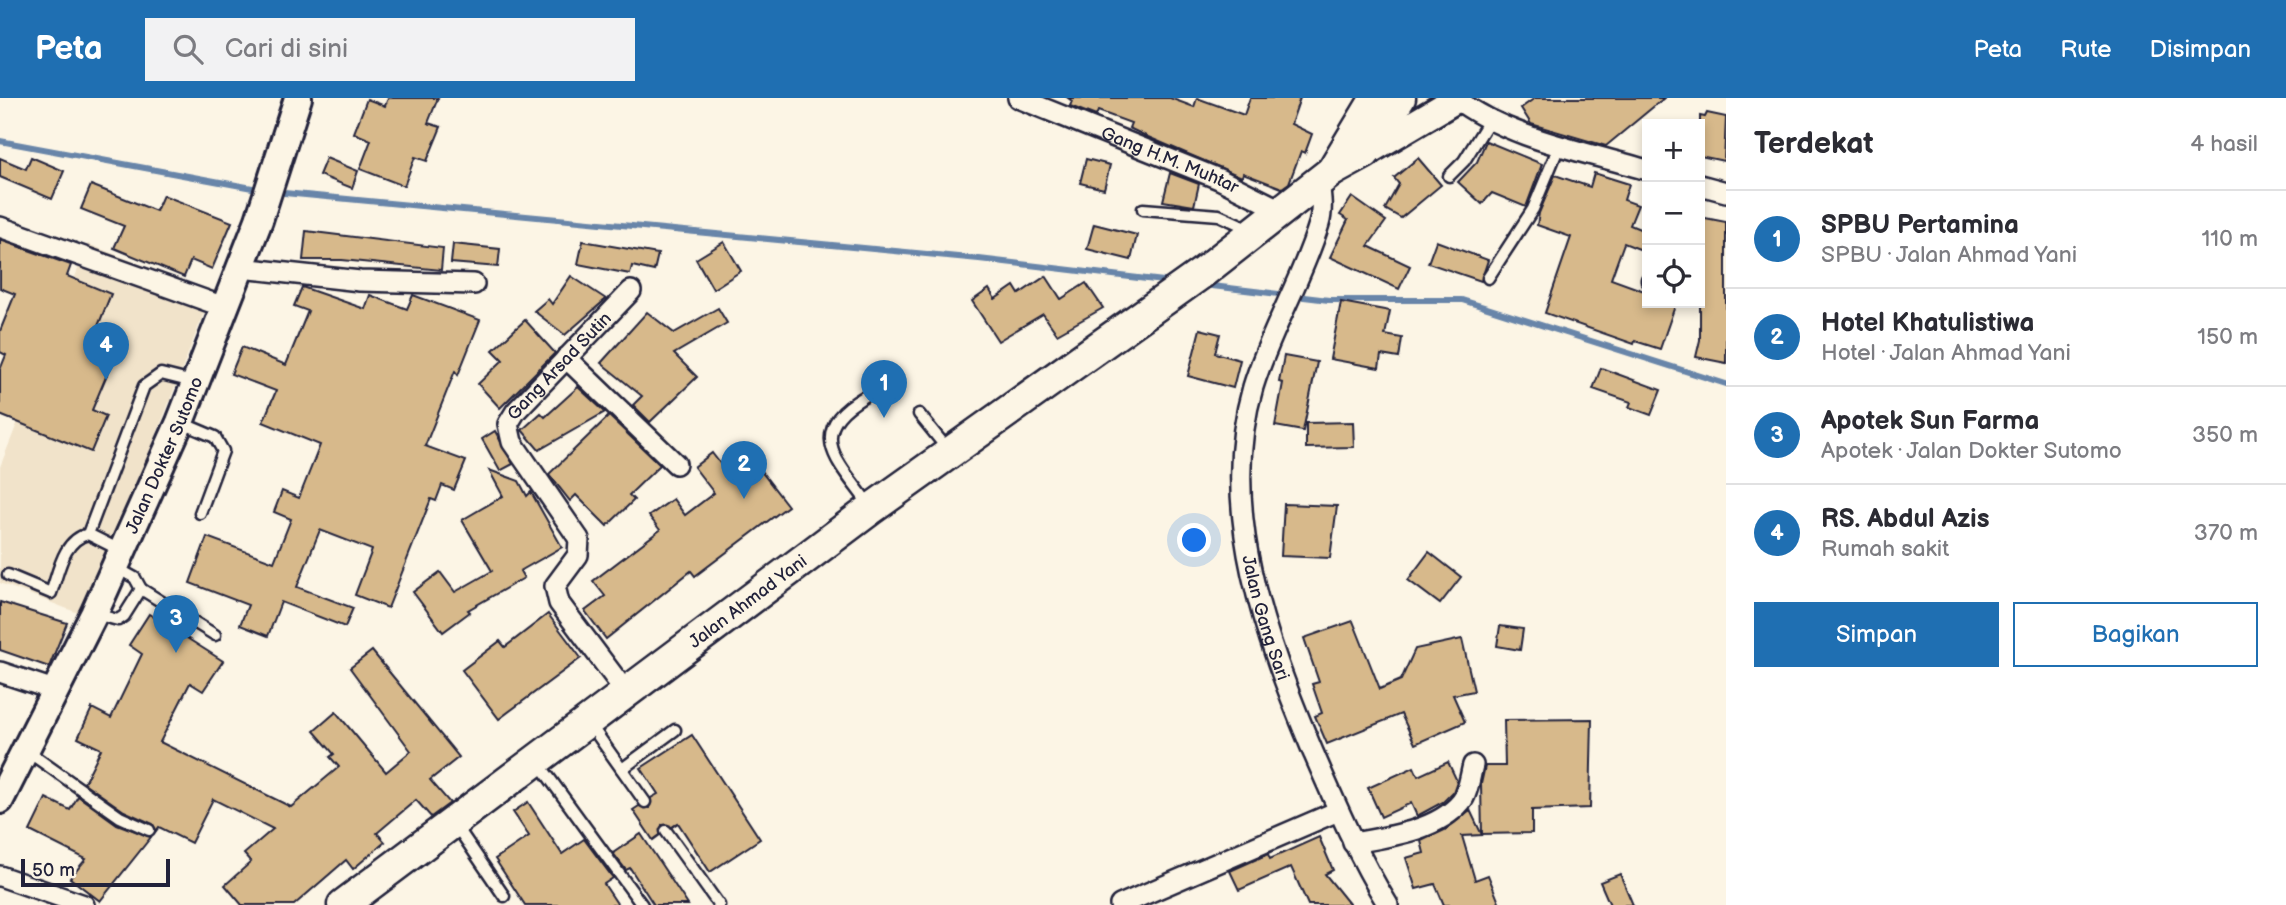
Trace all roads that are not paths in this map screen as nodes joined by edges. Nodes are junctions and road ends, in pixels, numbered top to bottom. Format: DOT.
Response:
graph roads {
  1 [pos="298,98"];
  2 [pos="1018,98"];
  3 [pos="1376,98"];
  4 [pos="1400,98"];
  5 [pos="1456,98"];
  6 [pos="1489,121"];
  7 [pos="1560,144"];
  8 [pos="1339,164"];
  9 [pos="1642,169"];
  10 [pos="1449,176"];
  11 [pos="1705,186"];
  12 [pos="1726,192"];
  13 [pos="1143,209"];
  14 [pos="1283,211"];
  15 [pos="0,227"];
  16 [pos="1256,232"];
  17 [pos="240,268"];
  18 [pos="1488,278"];
  19 [pos="474,284"];
  20 [pos="631,291"];
  21 [pos="224,307"];
  22 [pos="566,358"];
  23 [pos="195,383"];
  24 [pos="897,390"];
  25 [pos="919,414"];
  26 [pos="180,422"];
  27 [pos="950,452"];
  28 [pos="676,464"];
  29 [pos="871,509"];
  30 [pos="200,513"];
  31 [pos="88,534"];
  32 [pos="119,559"];
  33 [pos="8,575"];
  34 [pos="141,589"];
  35 [pos="94,614"];
  36 [pos="215,635"];
  37 [pos="0,672"];
  38 [pos="57,691"];
  39 [pos="625,691"];
  40 [pos="587,720"];
  41 [pos="675,730"];
  42 [pos="26,751"];
  43 [pos="536,758"];
  44 [pos="1473,765"];
  45 [pos="622,769"];
  46 [pos="0,800"];
  47 [pos="645,802"];
  48 [pos="1338,811"];
  49 [pos="453,821"];
  50 [pos="149,830"];
  51 [pos="666,831"];
  52 [pos="1353,842"];
  53 [pos="0,876"];
  54 [pos="504,896"];
  55 [pos="84,905"];
  56 [pos="343,905"];
  57 [pos="642,905"];
  58 [pos="719,905"];
  59 [pos="1120,905"];
  60 [pos="1388,905"];
  1 -- 17 [label="street, Jalan Dokter Sutomo"];
  2 -- 14 [label="street, Gang H.M. Muhtar"];
  3 -- 8 [label="main road"];
  4 -- 8 [label="main road"];
  5 -- 6 [label="street"];
  5 -- 8 [label="street"];
  6 -- 7 [label="street"];
  6 -- 10 [label="lane"];
  7 -- 9 [label="street"];
  7 -- 18 [label="lane"];
  8 -- 14 [label="main road, Jalan Ahmad Yani"];
  8 -- 48 [label="street, Jalan Gang Sari"];
  11 -- 12 [label="street"];
  13 -- 16 [label="lane"];
  14 -- 16 [label="main road, Jalan Ahmad Yani"];
  15 -- 21 [label="street"];
  16 -- 27 [label="main road, Jalan Ahmad Yani"];
  17 -- 19 [label="street"];
  17 -- 21 [label="street, Jalan Dokter Sutomo"];
  20 -- 22 [label="street, Gang Arsad Sutin"];
  21 -- 23 [label="street, Jalan Dokter Sutomo"];
  22 -- 28 [label="street"];
  22 -- 39 [label="street, Gang Arsad Sutin"];
  23 -- 26 [label="street, Jalan Dokter Sutomo"];
  23 -- 31 [label="lane"];
  24 -- 29 [label="lane"];
  25 -- 27 [label="lane"];
  26 -- 30 [label="lane"];
  26 -- 32 [label="street, Jalan Dokter Sutomo"];
  27 -- 29 [label="main road, Jalan Ahmad Yani"];
  29 -- 39 [label="main road, Jalan Ahmad Yani"];
  31 -- 32 [label="lane"];
  31 -- 33 [label="lane"];
  32 -- 34 [label="lane"];
  32 -- 35 [label="street, Jalan Dokter Sutomo"];
  34 -- 35 [label="lane"];
  34 -- 36 [label="lane"];
  35 -- 38 [label="street, Jalan Dokter Sutomo"];
  37 -- 38 [label="street"];
  38 -- 42 [label="street, Jalan Dokter Sutomo"];
  39 -- 40 [label="main road, Jalan Ahmad Yani"];
  40 -- 43 [label="main road, Jalan Ahmad Yani"];
  40 -- 45 [label="lane"];
  41 -- 45 [label="lane"];
  42 -- 46 [label="street, Jalan Dokter Sutomo"];
  42 -- 50 [label="lane"];
  43 -- 49 [label="main road, Jalan Ahmad Yani"];
  43 -- 57 [label="lane"];
  44 -- 52 [label="street"];
  45 -- 47 [label="lane"];
  48 -- 52 [label="street, Jalan Gang Sari"];
  48 -- 59 [label="street"];
  49 -- 54 [label="lane"];
  49 -- 56 [label="main road, Jalan Ahmad Yani"];
  51 -- 58 [label="lane"];
  52 -- 60 [label="street, Jalan Gang Sari"];
  53 -- 55 [label="street"];
}
